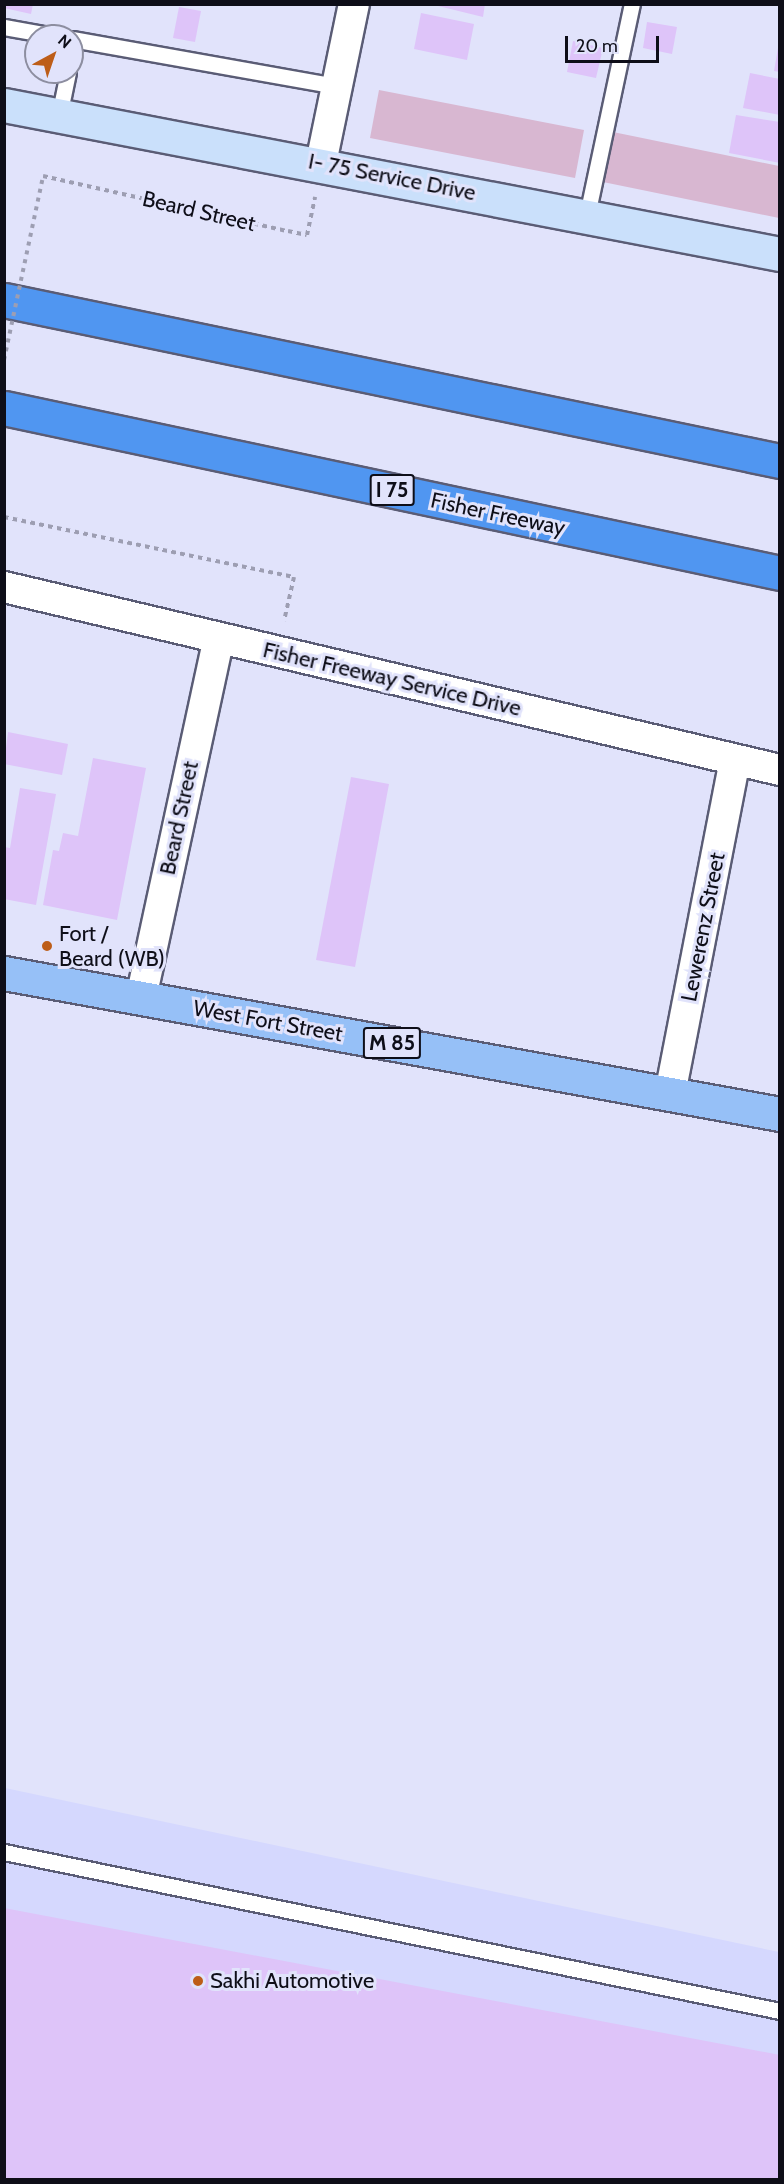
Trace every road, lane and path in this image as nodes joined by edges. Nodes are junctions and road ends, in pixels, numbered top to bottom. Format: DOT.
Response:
graph roads {
  1 [pos="354,4"];
  2 [pos="632,4"];
  3 [pos="4,27"];
  4 [pos="24,31"];
  5 [pos="84,46"];
  6 [pos="66,84"];
  7 [pos="337,86"];
  8 [pos="4,105"];
  9 [pos="59,116"];
  10 [pos="321,164"];
  11 [pos="587,215"];
  12 [pos="780,254"];
  13 [pos="4,300"];
  14 [pos="4,360"];
  15 [pos="4,408"];
  16 [pos="555,412"];
  17 [pos="780,441"];
  18 [pos="780,461"];
  19 [pos="4,517"];
  20 [pos="552,526"];
  21 [pos="780,573"];
  22 [pos="4,587"];
  23 [pos="780,588"];
  24 [pos="219,638"];
  25 [pos="277,651"];
  26 [pos="735,760"];
  27 [pos="780,770"];
  28 [pos="4,973"];
  29 [pos="141,998"];
  30 [pos="670,1094"];
  31 [pos="780,1114"];
  32 [pos="4,1852"];
  33 [pos="780,2011"];
  1 -- 7 [label="street"];
  2 -- 11 [label="lane"];
  3 -- 4 [label="lane"];
  5 -- 7 [label="lane"];
  6 -- 9 [label="lane"];
  7 -- 10 [label="street"];
  8 -- 9 [label="main road, I- 75 Service Drive"];
  9 -- 10 [label="main road, I- 75 Service Drive"];
  10 -- 11 [label="main road, I- 75 Service Drive"];
  10 -- 14 [label="path, Beard Street, bridge"];
  11 -- 12 [label="main road, I- 75 Service Drive"];
  13 -- 16 [label="highway"];
  15 -- 20 [label="highway, Fisher Freeway / I 75"];
  16 -- 17 [label="highway"];
  16 -- 18 [label="highway"];
  19 -- 25 [label="path"];
  20 -- 21 [label="highway, Fisher Freeway / I 75"];
  20 -- 23 [label="highway"];
  22 -- 24 [label="street, Fisher Freeway Service Drive"];
  24 -- 25 [label="street, Fisher Freeway Service Drive"];
  24 -- 29 [label="street, Beard Street"];
  25 -- 26 [label="street, Fisher Freeway Service Drive"];
  26 -- 27 [label="street, Fisher Freeway Service Drive"];
  26 -- 30 [label="street, Lewerenz Street"];
  28 -- 29 [label="main road, West Fort Street / M 85"];
  29 -- 30 [label="main road, West Fort Street / M 85"];
  30 -- 31 [label="main road, West Fort Street / M 85"];
  32 -- 33 [label="lane"];
}
